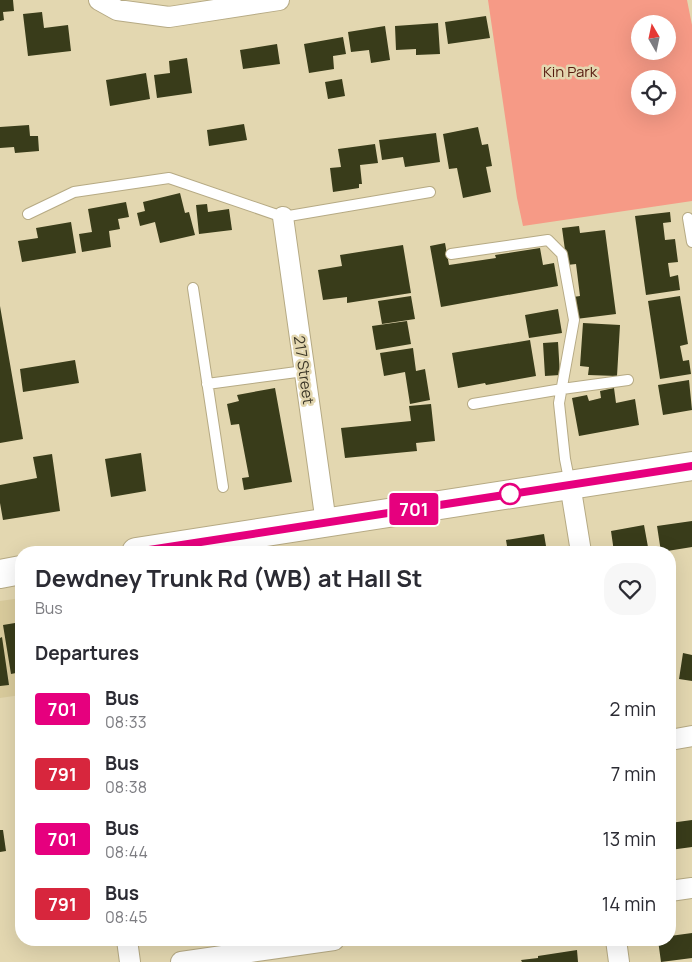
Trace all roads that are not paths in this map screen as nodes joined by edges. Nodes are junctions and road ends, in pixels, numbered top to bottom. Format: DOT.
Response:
graph roads {
  1 [pos="98,0"];
  2 [pos="279,0"];
  3 [pos="430,192"];
  4 [pos="28,214"];
  5 [pos="283,217"];
  6 [pos="688,218"];
  7 [pos="692,242"];
  8 [pos="451,254"];
  9 [pos="193,288"];
  10 [pos="304,371"];
  11 [pos="628,380"];
  12 [pos="208,384"];
  13 [pos="562,389"];
  14 [pos="473,404"];
  15 [pos="692,466"];
  16 [pos="570,484"];
  17 [pos="223,487"];
  18 [pos="326,523"];
  19 [pos="175,546"];
  20 [pos="580,546"];
  21 [pos="15,571"];
  22 [pos="0,574"];
  23 [pos="692,736"];
  24 [pos="676,739"];
  25 [pos="692,888"];
  26 [pos="676,890"];
  27 [pos="129,946"];
  28 [pos="292,946"];
  29 [pos="617,946"];
  30 [pos="130,962"];
  31 [pos="181,962"];
  32 [pos="619,962"];
  1 -- 2 [label="street"];
  3 -- 5 [label="lane"];
  4 -- 5 [label="lane"];
  5 -- 10 [label="street, 217 Street"];
  6 -- 7 [label="lane"];
  8 -- 13 [label="lane"];
  9 -- 12 [label="lane"];
  10 -- 12 [label="lane"];
  10 -- 18 [label="street, 217 Street"];
  11 -- 13 [label="lane"];
  12 -- 17 [label="lane"];
  13 -- 14 [label="lane"];
  13 -- 16 [label="lane"];
  15 -- 16 [label="main road"];
  16 -- 18 [label="main road"];
  16 -- 20 [label="street"];
  18 -- 19 [label="main road"];
  21 -- 22 [label="main road"];
  23 -- 24 [label="street"];
  25 -- 26 [label="street"];
  27 -- 30 [label="street"];
  28 -- 31 [label="street"];
  29 -- 32 [label="street"];
}
